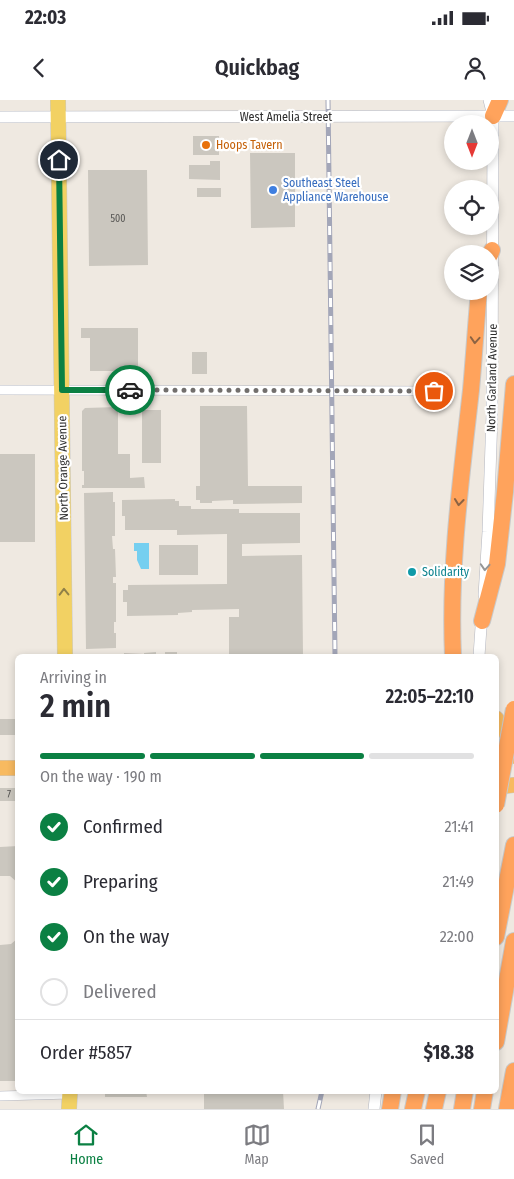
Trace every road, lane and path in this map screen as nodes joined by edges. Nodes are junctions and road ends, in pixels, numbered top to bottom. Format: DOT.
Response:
graph roads {
  1 [pos="58,100"];
  2 [pos="489,100"];
  3 [pos="500,100"];
  4 [pos="493,115"];
  5 [pos="493,115"];
  6 [pos="444,116"];
  7 [pos="499,116"];
  8 [pos="514,116"];
  9 [pos="0,117"];
  10 [pos="59,117"];
  11 [pos="492,170"];
  12 [pos="491,245"];
  13 [pos="478,300"];
  14 [pos="491,300"];
  15 [pos="514,384"];
  16 [pos="0,390"];
  17 [pos="62,390"];
  18 [pos="434,391"];
  19 [pos="482,621"];
  20 [pos="65,654"];
  21 [pos="453,654"];
  22 [pos="479,654"];
  23 [pos="514,710"];
  24 [pos="499,723"];
  25 [pos="514,746"];
  26 [pos="514,756"];
  27 [pos="499,757"];
  28 [pos="0,768"];
  29 [pos="15,768"];
  30 [pos="499,769"];
  31 [pos="514,774"];
  32 [pos="514,785"];
  33 [pos="499,787"];
  34 [pos="499,789"];
  35 [pos="514,845"];
  36 [pos="499,923"];
  37 [pos="514,941"];
  38 [pos="499,1025"];
  39 [pos="514,1071"];
  40 [pos="376,1094"];
  41 [pos="392,1094"];
  42 [pos="416,1094"];
  43 [pos="437,1094"];
  44 [pos="464,1094"];
  45 [pos="484,1094"];
  46 [pos="0,1096"];
  47 [pos="70,1098"];
  48 [pos="374,1109"];
  49 [pos="390,1109"];
  50 [pos="413,1109"];
  51 [pos="434,1109"];
  52 [pos="462,1109"];
  53 [pos="482,1109"];
  54 [pos="507,1109"];
  1 -- 10 [label="main road, North Orange Avenue"];
  2 -- 4 [label="street, North Garland Avenue"];
  3 -- 5 [label="highway"];
  6 -- 10 [label="street, West Amelia Street"];
  7 -- 8 [label="street, West Amelia Street"];
  9 -- 10 [label="street, West Amelia Street"];
  10 -- 17 [label="main road, North Orange Avenue"];
  11 -- 12 [label="street, North Garland Avenue"];
  13 -- 21 [label="highway, one-way"];
  14 -- 19 [label="street, North Garland Avenue, one-way"];
  15 -- 19 [label="highway"];
  16 -- 17 [label="street"];
  17 -- 18 [label="street"];
  20 -- 17 [label="main road, North Orange Avenue, one-way"];
  19 -- 22 [label="street, North Garland Avenue"];
  23 -- 34 [label="highway, bridge"];
  24 -- 25 [label="highway"];
  26 -- 27 [label="highway"];
  28 -- 29 [label="highway"];
  30 -- 31 [label="highway"];
  32 -- 33 [label="highway"];
  35 -- 36 [label="highway"];
  37 -- 38 [label="highway"];
  39 -- 54 [label="highway"];
  40 -- 48 [label="street"];
  41 -- 49 [label="highway"];
  42 -- 50 [label="highway"];
  43 -- 51 [label="highway"];
  44 -- 52 [label="highway"];
  45 -- 53 [label="highway"];
  46 -- 47 [label="street"];
}
